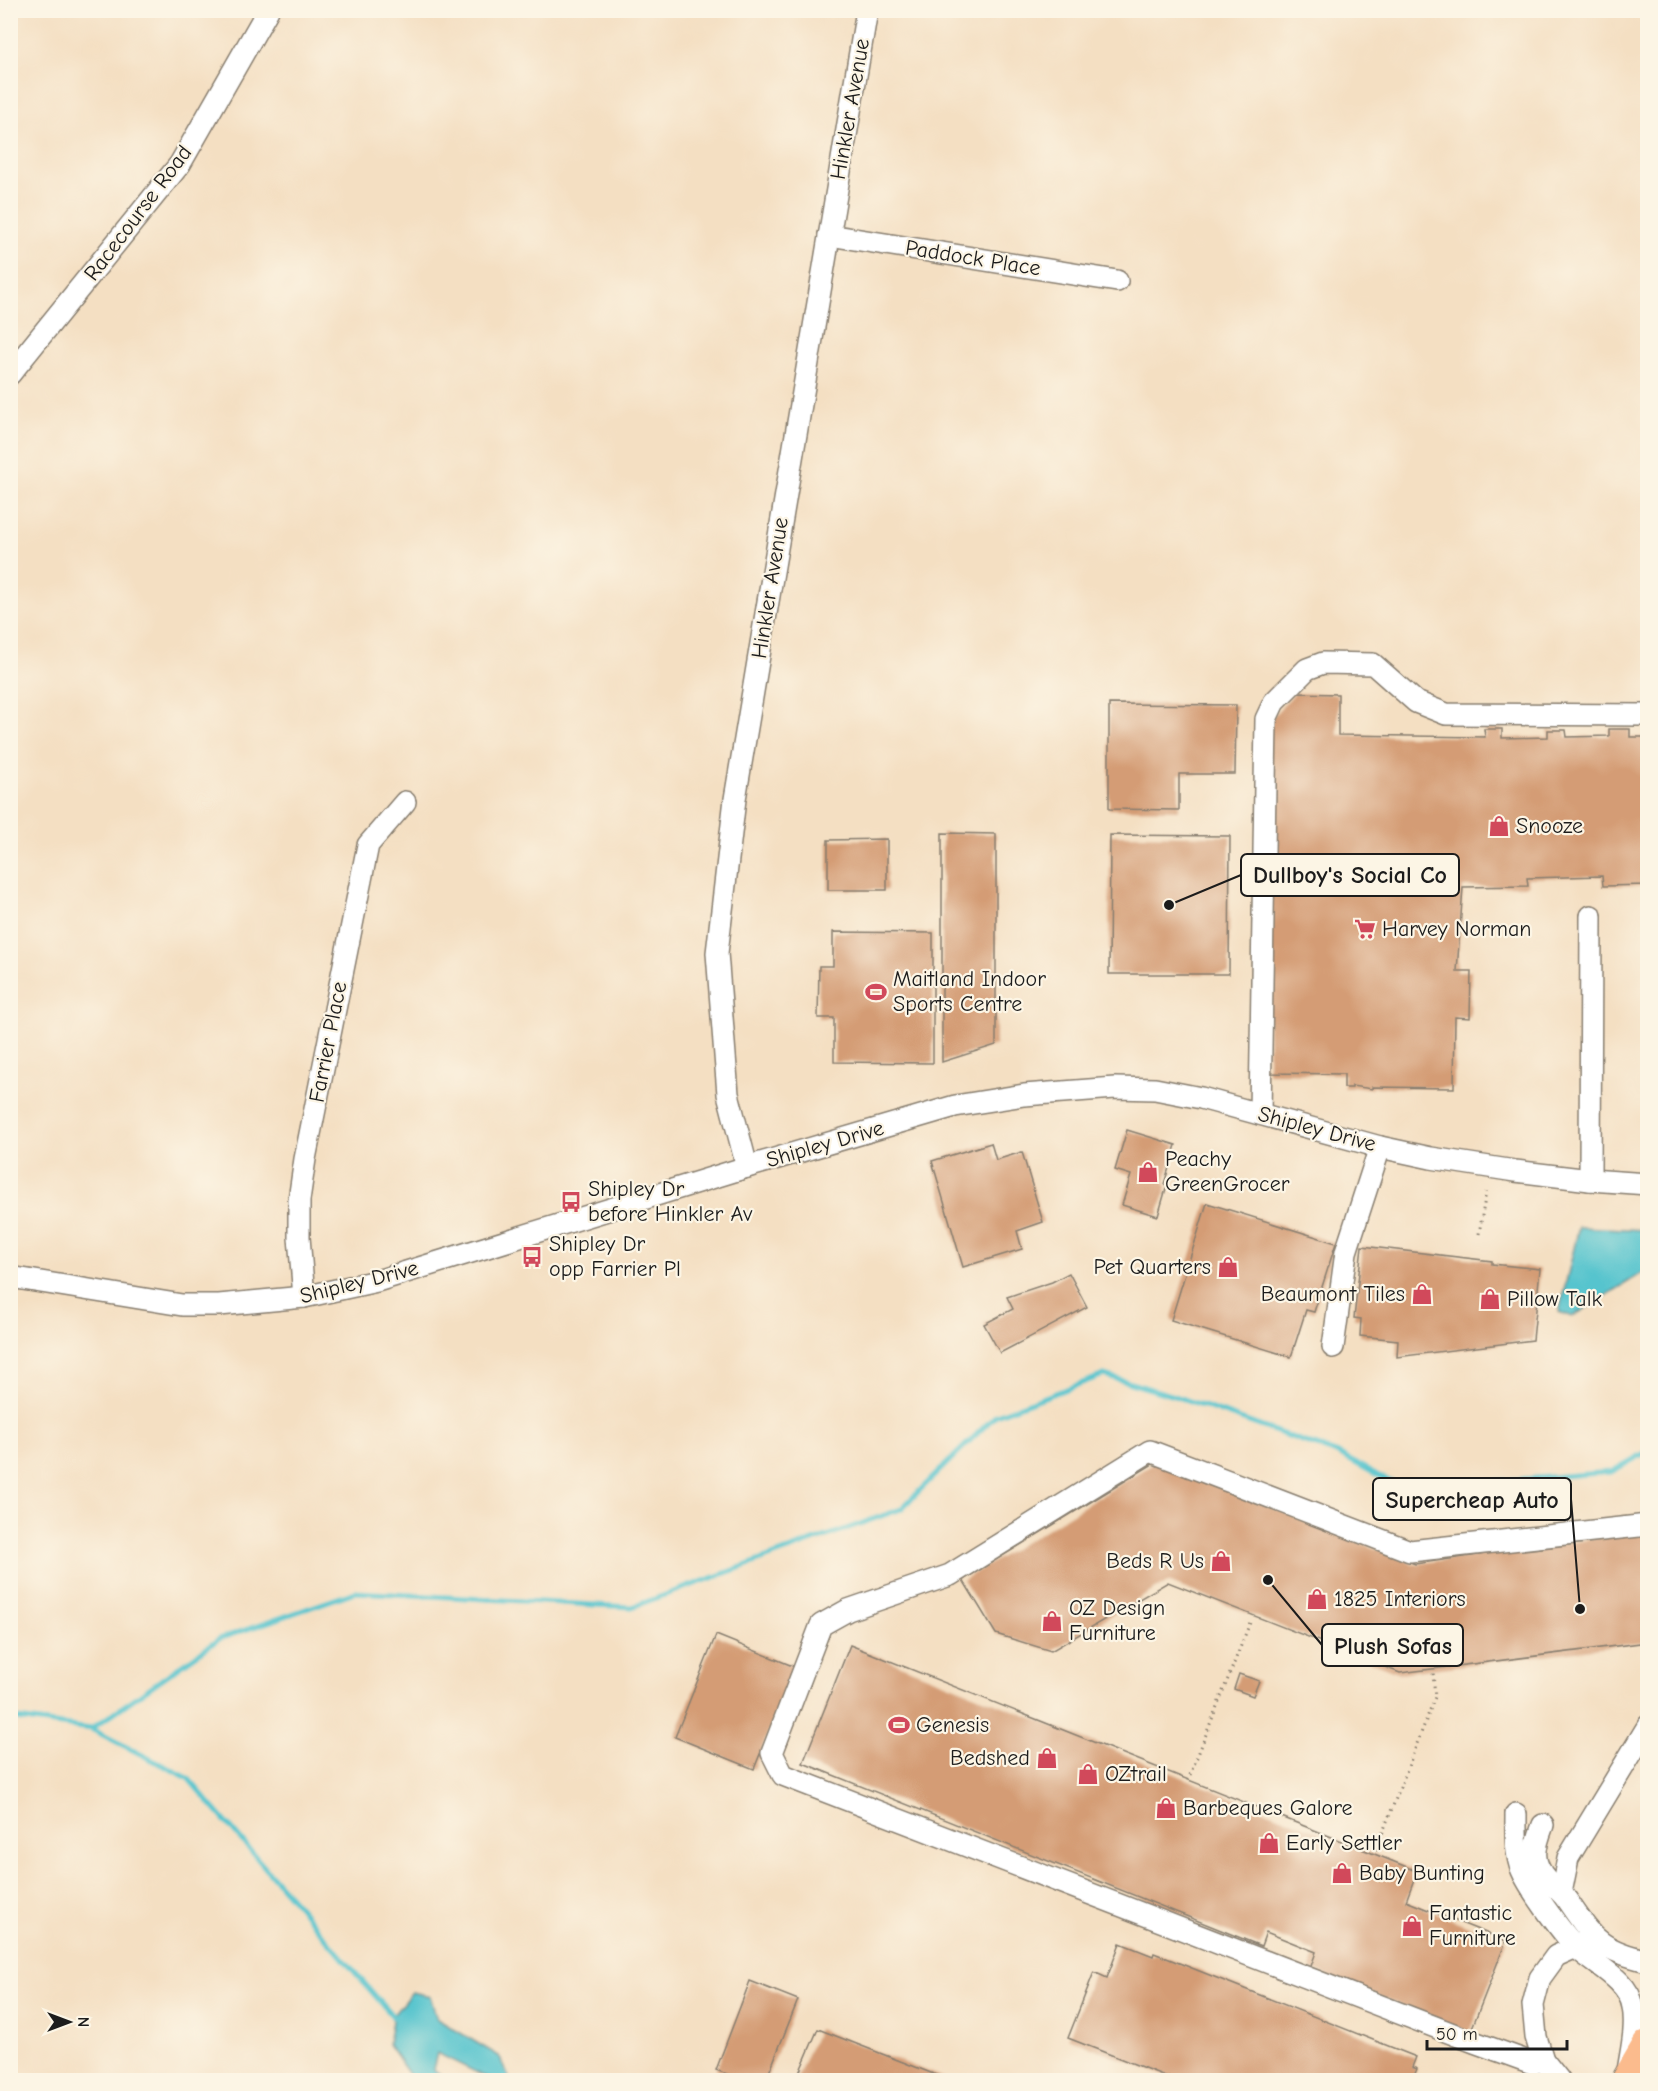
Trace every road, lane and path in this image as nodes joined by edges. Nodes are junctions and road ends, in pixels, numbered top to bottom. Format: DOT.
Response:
graph roads {
  1 [pos="268,10"];
  2 [pos="867,10"];
  3 [pos="829,235"];
  4 [pos="1117,281"];
  5 [pos="10,374"];
  6 [pos="1647,715"];
  7 [pos="405,802"];
  8 [pos="1591,916"];
  9 [pos="1260,1114"];
  10 [pos="1380,1147"];
  11 [pos="747,1167"];
  12 [pos="1590,1180"];
  13 [pos="1647,1184"];
  14 [pos="1486,1192"];
  15 [pos="1479,1234"];
  16 [pos="10,1277"];
  17 [pos="304,1297"];
  18 [pos="1333,1347"];
  19 [pos="1647,1525"];
  20 [pos="1251,1620"];
  21 [pos="1433,1672"];
  22 [pos="1647,1726"];
  23 [pos="1190,1775"];
  24 [pos="1516,1814"];
  25 [pos="1543,1825"];
  26 [pos="1376,1850"];
  27 [pos="1562,1893"];
  28 [pos="1583,1941"];
  29 [pos="1647,1961"];
  30 [pos="1647,2046"];
  31 [pos="1543,2060"];
  32 [pos="1559,2080"];
  33 [pos="1628,2080"];
  1 -- 5 [label="street, Racecourse Road"];
  2 -- 3 [label="street, Hinkler Avenue"];
  3 -- 4 [label="street, Paddock Place"];
  3 -- 11 [label="street, Hinkler Avenue"];
  6 -- 9 [label="street"];
  7 -- 17 [label="street, Farrier Place"];
  8 -- 12 [label="street"];
  9 -- 10 [label="street, Shipley Drive"];
  9 -- 11 [label="street, Shipley Drive"];
  10 -- 12 [label="street, Shipley Drive"];
  10 -- 18 [label="street"];
  11 -- 17 [label="street, Shipley Drive"];
  12 -- 13 [label="street, Shipley Drive"];
  14 -- 15 [label="path"];
  16 -- 17 [label="street, Shipley Drive"];
  19 -- 31 [label="street"];
  20 -- 23 [label="path"];
  21 -- 26 [label="path"];
  22 -- 27 [label="street"];
  24 -- 28 [label="street"];
  25 -- 27 [label="street"];
  27 -- 28 [label="street"];
  28 -- 29 [label="street"];
  28 -- 31 [label="street"];
  28 -- 33 [label="street"];
  30 -- 33 [label="highway"];
  31 -- 32 [label="street"];
}
